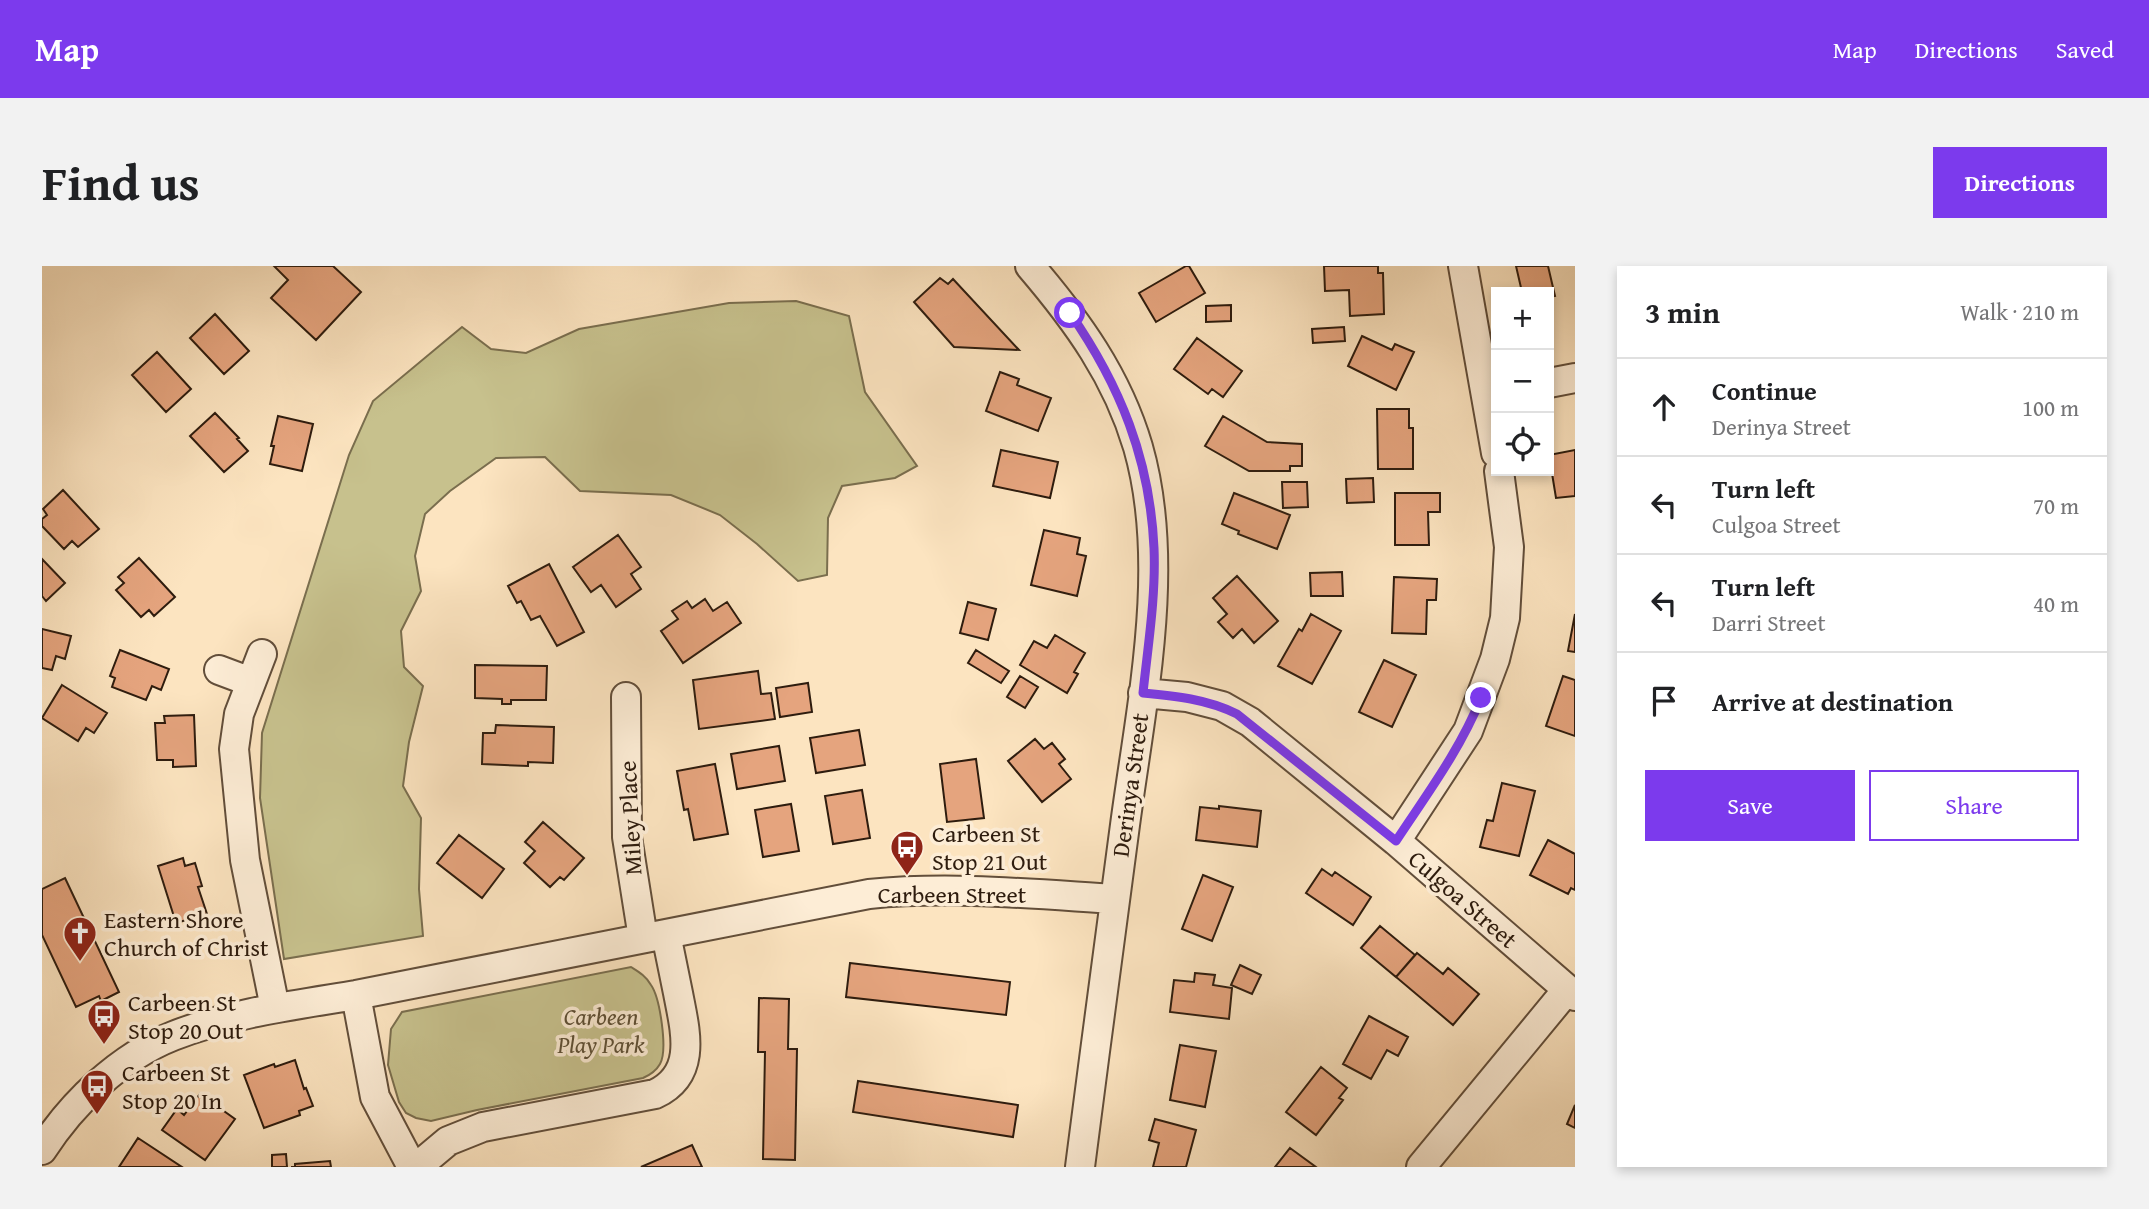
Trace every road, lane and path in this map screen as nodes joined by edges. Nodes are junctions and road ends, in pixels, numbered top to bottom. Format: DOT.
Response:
graph roads {
  1 [pos="1030,266"];
  2 [pos="1463,266"];
  3 [pos="1575,378"];
  4 [pos="1554,382"];
  5 [pos="1491,390"];
  6 [pos="1500,476"];
  7 [pos="261,654"];
  8 [pos="219,670"];
  9 [pos="251,682"];
  10 [pos="1143,693"];
  11 [pos="626,697"];
  12 [pos="1396,841"];
  13 [pos="1115,899"];
  14 [pos="654,936"];
  15 [pos="1571,993"];
  16 [pos="356,995"];
  17 [pos="275,1008"];
  18 [pos="42,1150"];
  19 [pos="415,1167"];
  20 [pos="1080,1167"];
  21 [pos="1421,1167"];
  1 -- 10 [label="street, Derinya Street"];
  2 -- 5 [label="street"];
  3 -- 4 [label="street"];
  6 -- 12 [label="street"];
  7 -- 9 [label="street"];
  8 -- 9 [label="street"];
  9 -- 17 [label="street"];
  10 -- 12 [label="street, Culgoa Street"];
  10 -- 13 [label="street, Derinya Street"];
  11 -- 14 [label="street, Miley Place"];
  12 -- 15 [label="street, Culgoa Street"];
  13 -- 14 [label="street, Carbeen Street"];
  13 -- 20 [label="street, Derinya Street"];
  14 -- 16 [label="street, Carbeen Street"];
  14 -- 19 [label="street"];
  15 -- 21 [label="street, Culgoa Street"];
  16 -- 17 [label="street, Carbeen Street"];
  16 -- 19 [label="street"];
  17 -- 18 [label="street, Carbeen Street"];
}
